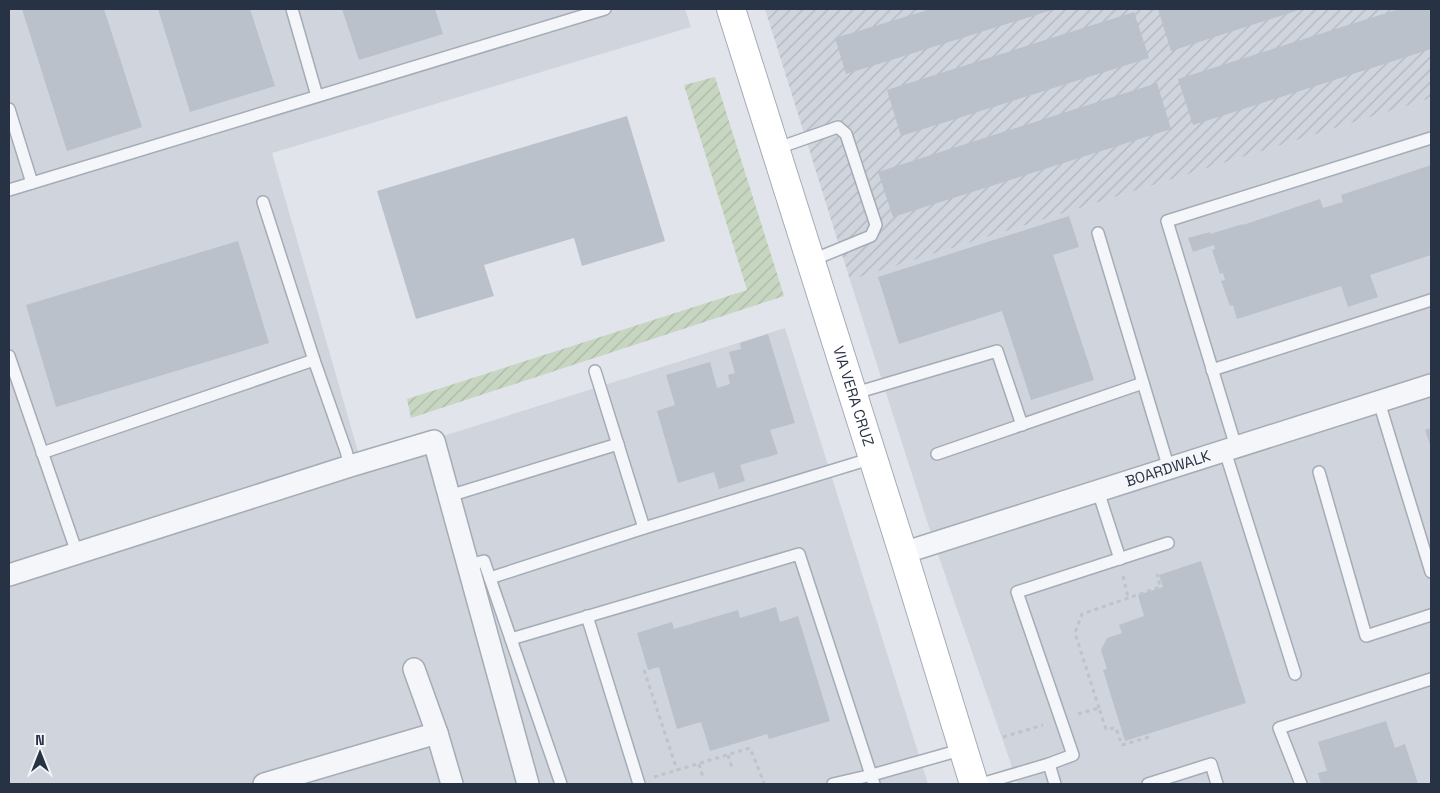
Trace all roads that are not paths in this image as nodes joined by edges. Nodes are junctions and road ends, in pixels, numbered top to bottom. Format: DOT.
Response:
graph roads {
  1 [pos="292,9"];
  2 [pos="605,9"];
  3 [pos="734,10"];
  4 [pos="317,96"];
  5 [pos="9,109"];
  6 [pos="1431,138"];
  7 [pos="775,150"];
  8 [pos="32,183"];
  9 [pos="9,190"];
  10 [pos="263,202"];
  11 [pos="1098,233"];
  12 [pos="810,260"];
  13 [pos="1431,300"];
  14 [pos="9,356"];
  15 [pos="314,360"];
  16 [pos="1212,370"];
  17 [pos="595,371"];
  18 [pos="1143,383"];
  19 [pos="1431,385"];
  20 [pos="852,394"];
  21 [pos="1379,402"];
  22 [pos="1022,424"];
  23 [pos="618,444"];
  24 [pos="1230,449"];
  25 [pos="42,453"];
  26 [pos="937,454"];
  27 [pos="873,458"];
  28 [pos="350,466"];
  29 [pos="1169,469"];
  30 [pos="1319,472"];
  31 [pos="1098,491"];
  32 [pos="449,496"];
  33 [pos="644,528"];
  34 [pos="1168,543"];
  35 [pos="76,553"];
  36 [pos="903,553"];
  37 [pos="1120,559"];
  38 [pos="468,565"];
  39 [pos="1431,572"];
  40 [pos="9,575"];
  41 [pos="490,578"];
  42 [pos="1431,615"];
  43 [pos="587,616"];
  44 [pos="511,639"];
  45 [pos="414,670"];
  46 [pos="1295,674"];
  47 [pos="1431,679"];
  48 [pos="437,734"];
  49 [pos="964,749"];
  50 [pos="1050,764"];
  51 [pos="873,780"];
  52 [pos="643,782"];
  53 [pos="264,784"];
  54 [pos="452,784"];
  55 [pos="528,784"];
  56 [pos="561,784"];
  57 [pos="833,784"];
  58 [pos="974,784"];
  59 [pos="981,784"];
  60 [pos="1055,784"];
  61 [pos="1148,784"];
  62 [pos="1217,784"];
  63 [pos="1301,784"];
  1 -- 4 [label="lane"];
  2 -- 4 [label="lane"];
  3 -- 7 [label="main road, VIA VERA CRUZ"];
  4 -- 8 [label="lane"];
  5 -- 8 [label="lane"];
  6 -- 16 [label="lane"];
  7 -- 12 [label="main road, VIA VERA CRUZ"];
  7 -- 12 [label="lane"];
  8 -- 9 [label="lane"];
  10 -- 15 [label="lane"];
  11 -- 18 [label="lane"];
  12 -- 20 [label="main road, VIA VERA CRUZ"];
  13 -- 16 [label="lane"];
  14 -- 25 [label="lane"];
  15 -- 25 [label="lane"];
  15 -- 28 [label="lane"];
  16 -- 24 [label="lane"];
  17 -- 23 [label="lane"];
  18 -- 22 [label="lane"];
  18 -- 29 [label="lane"];
  19 -- 21 [label="street, BOARDWALK"];
  20 -- 22 [label="lane"];
  20 -- 27 [label="main road, VIA VERA CRUZ"];
  21 -- 24 [label="street, BOARDWALK"];
  21 -- 39 [label="lane"];
  22 -- 26 [label="lane"];
  23 -- 32 [label="lane"];
  23 -- 33 [label="lane"];
  24 -- 29 [label="street, BOARDWALK"];
  24 -- 46 [label="lane"];
  25 -- 35 [label="lane"];
  27 -- 33 [label="lane"];
  27 -- 36 [label="main road, VIA VERA CRUZ"];
  28 -- 32 [label="street"];
  28 -- 35 [label="street"];
  29 -- 31 [label="street, BOARDWALK"];
  30 -- 42 [label="lane"];
  31 -- 36 [label="street, BOARDWALK"];
  31 -- 37 [label="lane"];
  32 -- 38 [label="street"];
  33 -- 41 [label="lane"];
  34 -- 37 [label="lane"];
  35 -- 40 [label="street"];
  36 -- 49 [label="main road, VIA VERA CRUZ"];
  37 -- 50 [label="lane"];
  38 -- 41 [label="lane"];
  38 -- 55 [label="street"];
  41 -- 44 [label="lane"];
  43 -- 44 [label="lane"];
  43 -- 51 [label="lane"];
  43 -- 52 [label="lane"];
  44 -- 56 [label="lane"];
  45 -- 48 [label="street"];
  47 -- 63 [label="lane"];
  48 -- 53 [label="street"];
  48 -- 54 [label="street"];
  49 -- 51 [label="lane"];
  49 -- 58 [label="main road, VIA VERA CRUZ"];
  50 -- 59 [label="lane"];
  50 -- 60 [label="lane"];
  51 -- 57 [label="lane"];
  61 -- 62 [label="lane"];
}
